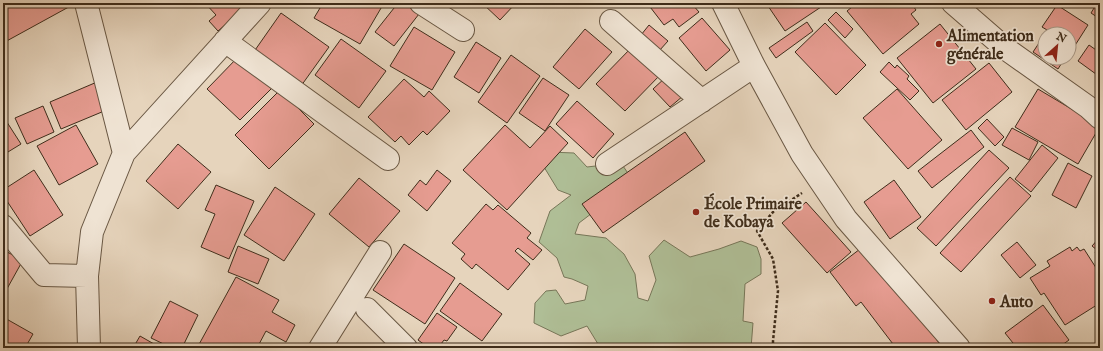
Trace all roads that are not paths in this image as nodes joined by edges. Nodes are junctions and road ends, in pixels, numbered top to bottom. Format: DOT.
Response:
graph roads {
  1 [pos="86,3"];
  2 [pos="260,3"];
  3 [pos="421,3"];
  4 [pos="723,3"];
  5 [pos="953,3"];
  6 [pos="611,21"];
  7 [pos="463,30"];
  8 [pos="225,41"];
  9 [pos="754,66"];
  10 [pos="702,101"];
  11 [pos="1100,118"];
  12 [pos="124,153"];
  13 [pos="388,159"];
  14 [pos="607,164"];
  15 [pos="3,226"];
  16 [pos="380,252"];
  17 [pos="87,276"];
  18 [pos="367,309"];
  19 [pos="90,348"];
  20 [pos="320,348"];
  21 [pos="406,348"];
  22 [pos="959,348"];
  1 -- 12 [label="street"];
  2 -- 8 [label="street"];
  3 -- 7 [label="street"];
  4 -- 9 [label="street"];
  5 -- 11 [label="street"];
  6 -- 10 [label="street"];
  8 -- 12 [label="street"];
  8 -- 13 [label="street"];
  9 -- 10 [label="street"];
  9 -- 22 [label="street"];
  10 -- 14 [label="street"];
  12 -- 17 [label="street"];
  15 -- 17 [label="street"];
  16 -- 20 [label="street"];
  17 -- 19 [label="street"];
  18 -- 21 [label="street"];
}
